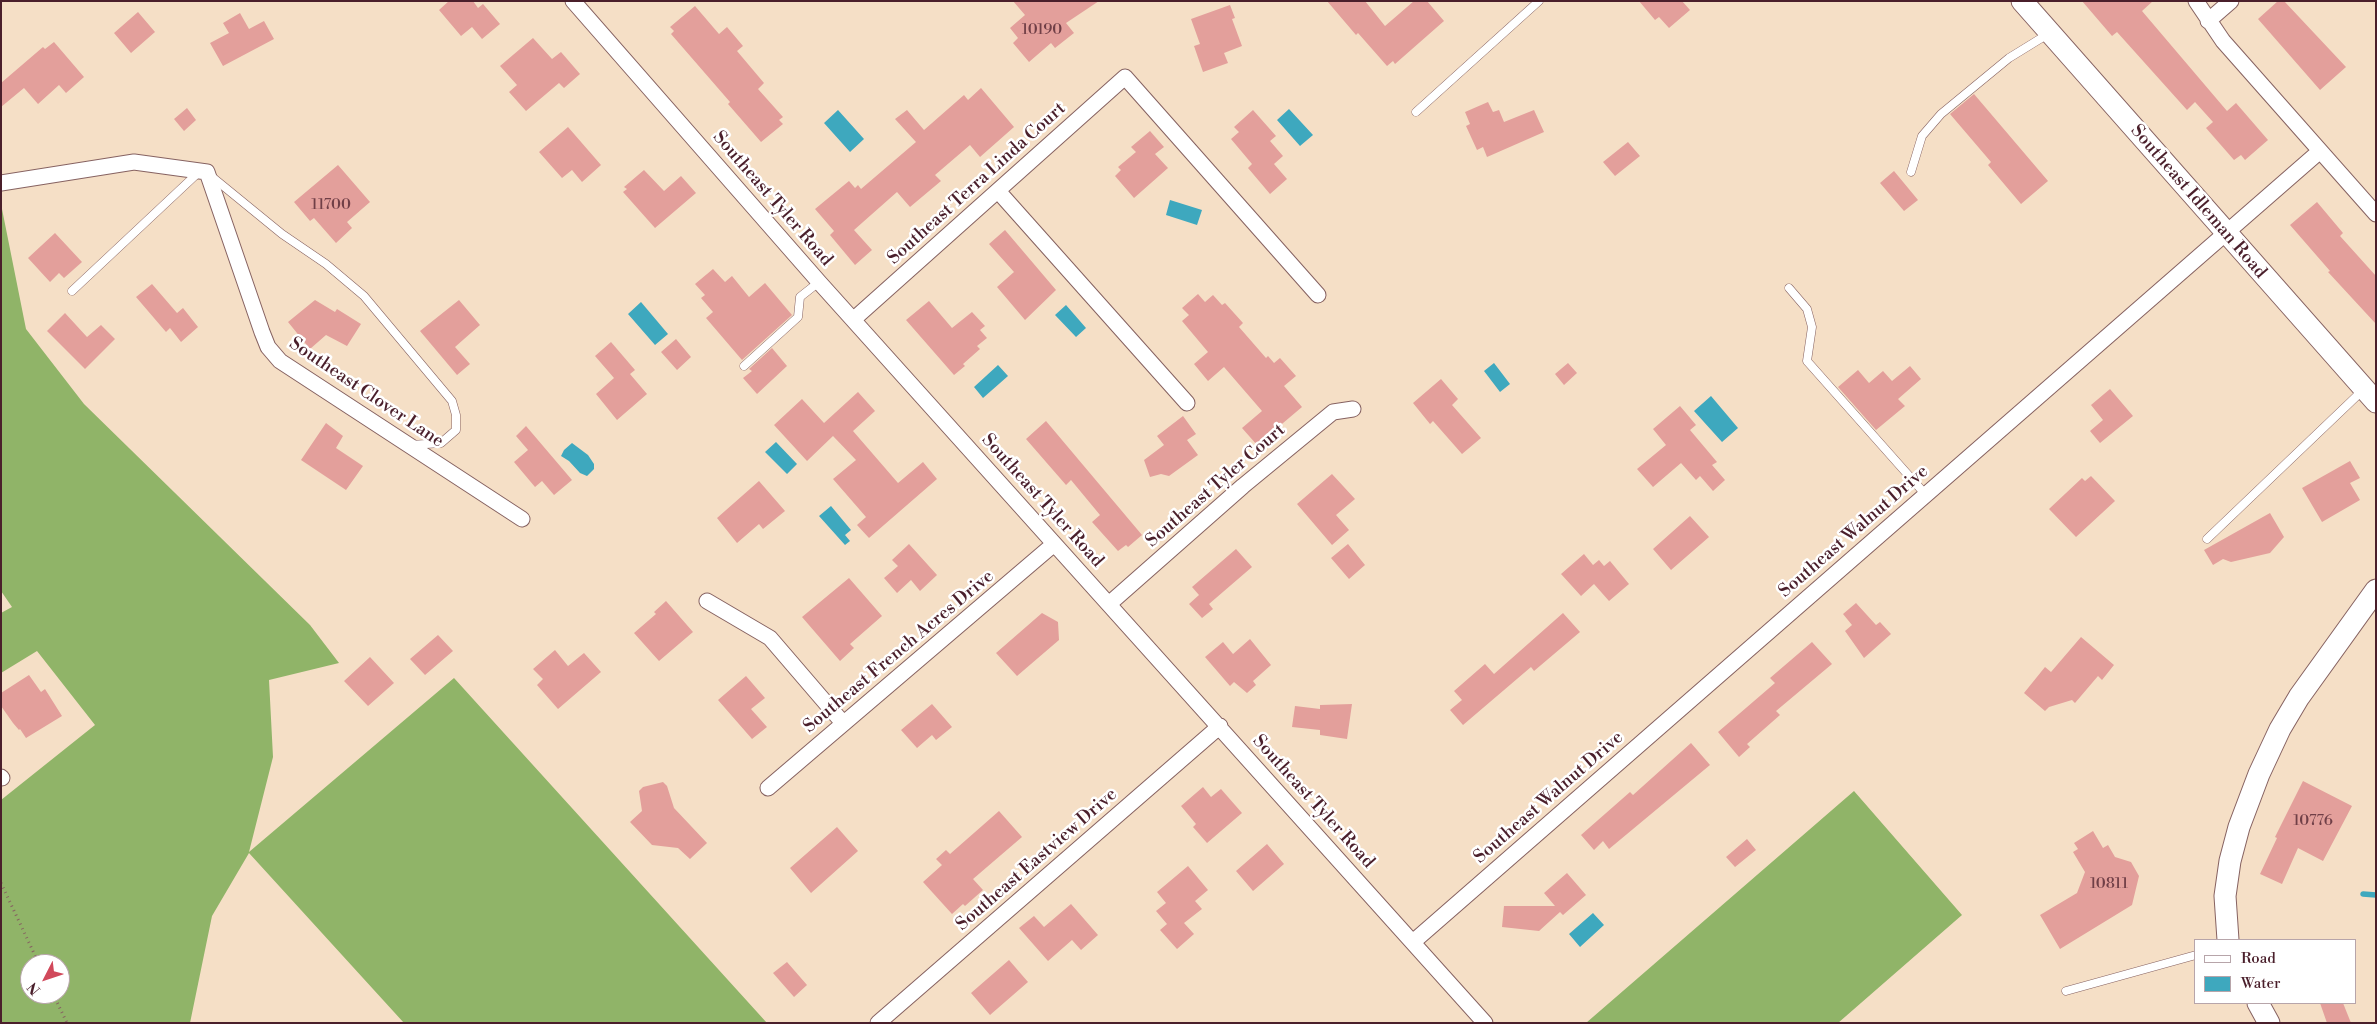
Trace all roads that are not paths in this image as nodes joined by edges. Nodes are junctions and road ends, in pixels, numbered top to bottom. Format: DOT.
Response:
graph roads {
  1 [pos="573,1"];
  2 [pos="1539,1"];
  3 [pos="2022,1"];
  4 [pos="2196,1"];
  5 [pos="2231,1"];
  6 [pos="2208,22"];
  7 [pos="2050,32"];
  8 [pos="1416,112"];
  9 [pos="2320,151"];
  10 [pos="204,172"];
  11 [pos="1911,172"];
  12 [pos="1,183"];
  13 [pos="998,191"];
  14 [pos="2376,214"];
  15 [pos="2225,233"];
  16 [pos="819,282"];
  17 [pos="1788,288"];
  18 [pos="72,291"];
  19 [pos="1318,295"];
  20 [pos="854,319"];
  21 [pos="744,366"];
  22 [pos="2370,396"];
  23 [pos="1187,403"];
  24 [pos="1353,408"];
  25 [pos="409,446"];
  26 [pos="1926,495"];
  27 [pos="522,520"];
  28 [pos="2207,540"];
  29 [pos="1054,544"];
  30 [pos="2376,590"];
  31 [pos="707,601"];
  32 [pos="1109,604"];
  33 [pos="844,723"];
  34 [pos="1220,726"];
  35 [pos="768,788"];
  36 [pos="2228,939"];
  37 [pos="1413,942"];
  38 [pos="2194,956"];
  39 [pos="2066,991"];
  40 [pos="2259,1004"];
  41 [pos="878,1023"];
  42 [pos="1485,1023"];
  43 [pos="2269,1023"];
  1 -- 16 [label="street, Southeast Tyler Road"];
  2 -- 8 [label="lane"];
  3 -- 7 [label="main road, Southeast Idleman Road"];
  4 -- 6 [label="street"];
  5 -- 6 [label="street"];
  6 -- 9 [label="street"];
  7 -- 11 [label="lane"];
  7 -- 15 [label="main road, Southeast Idleman Road"];
  9 -- 14 [label="street"];
  9 -- 15 [label="street, Southeast Walnut Drive"];
  10 -- 12 [label="street"];
  10 -- 18 [label="lane"];
  10 -- 25 [label="street, Southeast Clover Lane"];
  10 -- 25 [label="lane"];
  13 -- 19 [label="street, Southeast Terra Linda Court"];
  13 -- 20 [label="street, Southeast Terra Linda Court"];
  13 -- 23 [label="street"];
  15 -- 22 [label="main road, Southeast Idleman Road"];
  15 -- 26 [label="street, Southeast Walnut Drive"];
  16 -- 20 [label="street, Southeast Tyler Road"];
  16 -- 21 [label="lane"];
  17 -- 26 [label="lane"];
  20 -- 29 [label="street, Southeast Tyler Road"];
  22 -- 28 [label="lane"];
  24 -- 32 [label="street, Southeast Tyler Court"];
  25 -- 27 [label="street, Southeast Clover Lane"];
  26 -- 37 [label="street, Southeast Walnut Drive"];
  29 -- 32 [label="street, Southeast Tyler Road"];
  29 -- 33 [label="street, Southeast French Acres Drive"];
  30 -- 36 [label="main road"];
  31 -- 33 [label="street"];
  32 -- 34 [label="street, Southeast Tyler Road"];
  33 -- 35 [label="street, Southeast French Acres Drive"];
  34 -- 37 [label="street, Southeast Tyler Road"];
  34 -- 41 [label="street, Southeast Eastview Drive"];
  37 -- 42 [label="street, Southeast Tyler Road"];
  38 -- 39 [label="lane"];
  40 -- 43 [label="main road"];
}
